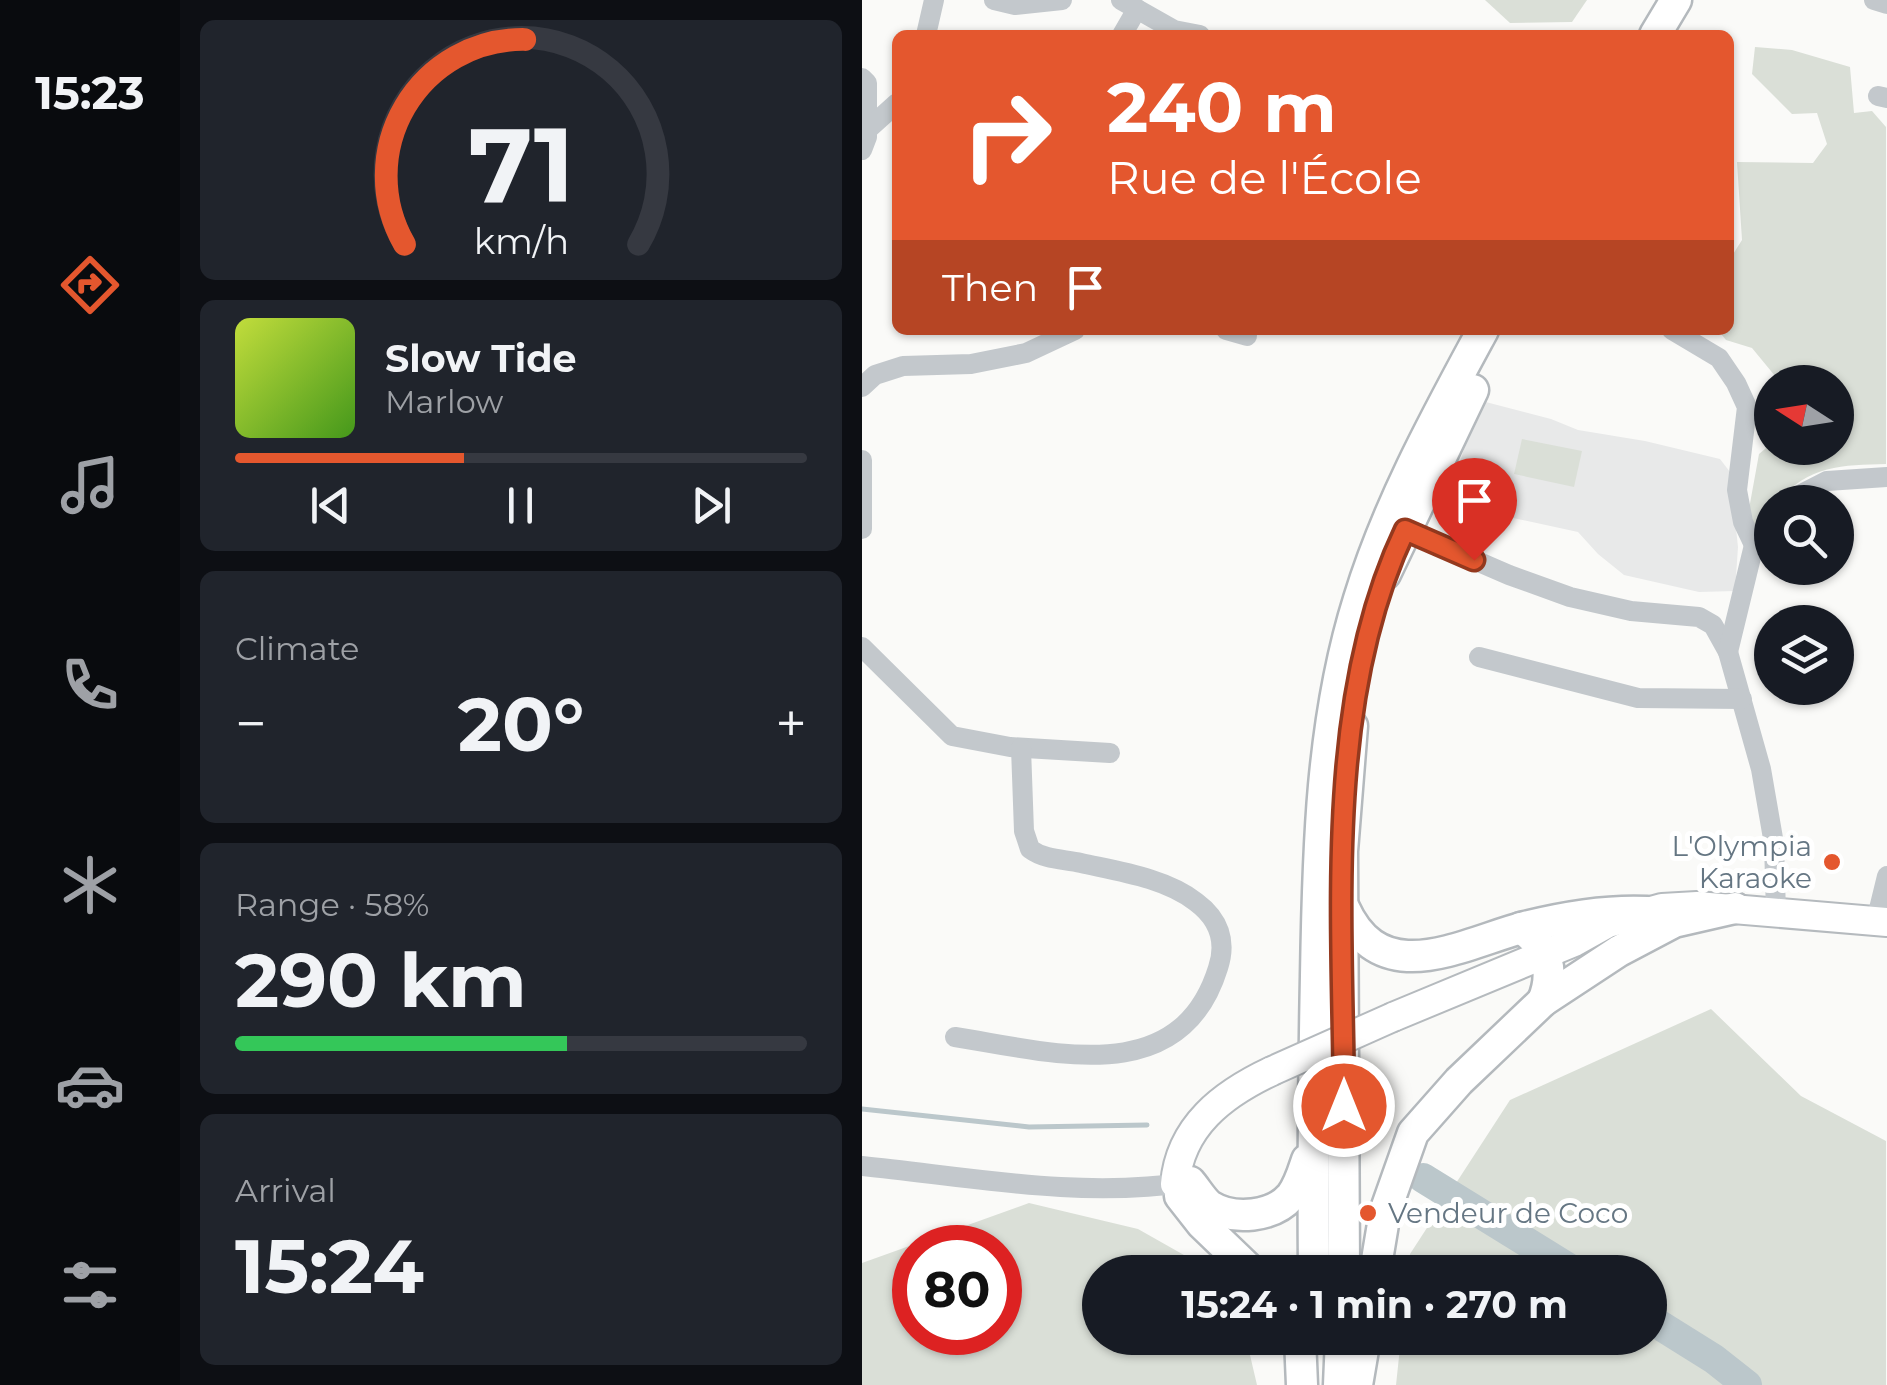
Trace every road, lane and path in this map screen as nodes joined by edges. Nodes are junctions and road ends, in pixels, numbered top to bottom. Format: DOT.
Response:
graph roads {
  1 [pos="934,0"];
  2 [pos="994,0"];
  3 [pos="1062,0"];
  4 [pos="1874,0"];
  5 [pos="1886,4"];
  6 [pos="1129,5"];
  7 [pos="1665,12"];
  8 [pos="927,30"];
  9 [pos="1123,30"];
  10 [pos="1174,30"];
  11 [pos="1647,30"];
  12 [pos="862,78"];
  13 [pos="892,109"];
  14 [pos="864,140"];
  15 [pos="1064,335"];
  16 [pos="1244,335"];
  17 [pos="1480,335"];
  18 [pos="1499,335"];
  19 [pos="1680,335"];
  20 [pos="1247,336"];
  21 [pos="862,388"];
  22 [pos="862,460"];
  23 [pos="1886,477"];
  24 [pos="1818,485"];
  25 [pos="862,528"];
  26 [pos="1405,530"];
  27 [pos="1754,545"];
  28 [pos="862,647"];
  29 [pos="1728,652"];
  30 [pos="1478,657"];
  31 [pos="1742,699"];
  32 [pos="1021,748"];
  33 [pos="1110,753"];
  34 [pos="1886,876"];
  35 [pos="1344,908"];
  36 [pos="1735,908"];
  37 [pos="1776,913"];
  38 [pos="1881,921"];
  39 [pos="1642,926"];
  40 [pos="1522,928"];
  41 [pos="1545,954"];
  42 [pos="1542,1001"];
  43 [pos="955,1036"];
  44 [pos="1312,1148"];
  45 [pos="862,1166"];
  46 [pos="1183,1183"];
  47 [pos="1235,1255"];
  48 [pos="1314,1255"];
  49 [pos="1344,1255"];
  50 [pos="1378,1255"];
  51 [pos="1301,1355"];
  52 [pos="1313,1355"];
  53 [pos="1341,1355"];
  54 [pos="1362,1355"];
  55 [pos="1302,1385"];
  56 [pos="1312,1385"];
  57 [pos="1340,1385"];
  58 [pos="1357,1385"];
  1 -- 8 [label="street"];
  2 -- 3 [label="street"];
  4 -- 5 [label="street"];
  6 -- 9 [label="street"];
  6 -- 10 [label="street"];
  7 -- 11 [label="highway"];
  12 -- 14 [label="street"];
  13 -- 14 [label="street"];
  15 -- 21 [label="street"];
  16 -- 20 [label="street"];
  17 -- 44 [label="highway"];
  18 -- 26 [label="highway"];
  19 -- 27 [label="street"];
  22 -- 25 [label="street"];
  23 -- 24 [label="street"];
  26 -- 29 [label="street"];
  26 -- 35 [label="highway"];
  27 -- 29 [label="street"];
  28 -- 32 [label="street"];
  29 -- 31 [label="street"];
  30 -- 31 [label="street"];
  31 -- 37 [label="street"];
  32 -- 33 [label="street"];
  32 -- 43 [label="street"];
  34 -- 38 [label="street"];
  35 -- 40 [label="highway"];
  35 -- 49 [label="highway"];
  36 -- 37 [label="main road"];
  36 -- 39 [label="highway"];
  37 -- 38 [label="main road"];
  39 -- 40 [label="highway"];
  39 -- 41 [label="main road"];
  39 -- 42 [label="highway"];
  40 -- 41 [label="highway"];
  41 -- 42 [label="highway"];
  41 -- 46 [label="main road, bridge"];
  42 -- 50 [label="highway"];
  44 -- 46 [label="highway"];
  44 -- 48 [label="highway"];
  45 -- 46 [label="street"];
  46 -- 47 [label="highway"];
  51 -- 55 [label="highway"];
  52 -- 56 [label="highway"];
  53 -- 57 [label="highway"];
  54 -- 58 [label="highway"];
}
